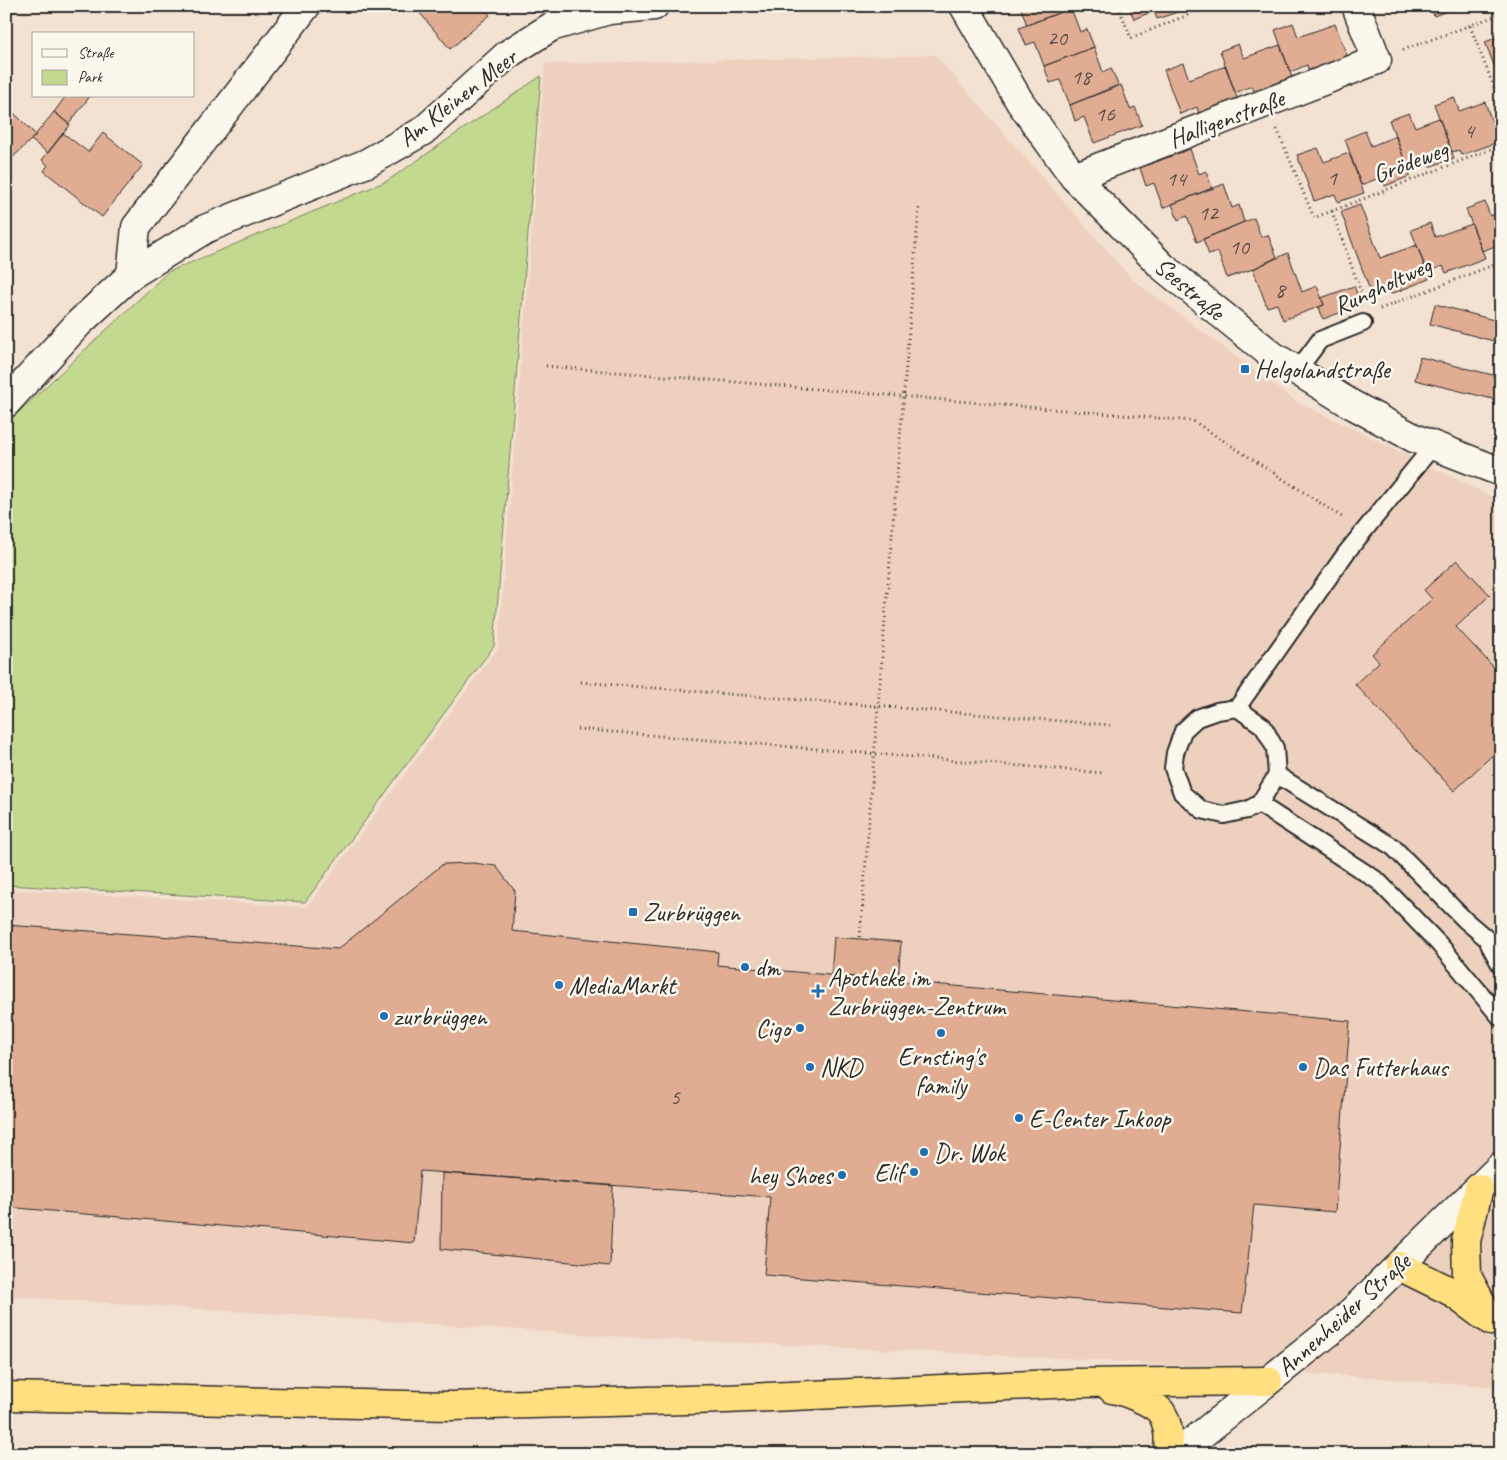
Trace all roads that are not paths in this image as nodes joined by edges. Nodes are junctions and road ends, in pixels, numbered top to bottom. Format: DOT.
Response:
graph roads {
  1 [pos="654,6"];
  2 [pos="964,6"];
  3 [pos="1356,6"];
  4 [pos="302,12"];
  5 [pos="1074,177"];
  6 [pos="132,276"];
  7 [pos="1366,318"];
  8 [pos="1297,371"];
  9 [pos="6,403"];
  10 [pos="1433,446"];
  11 [pos="1501,472"];
  12 [pos="1237,708"];
  13 [pos="1276,775"];
  14 [pos="1259,804"];
  15 [pos="1485,937"];
  16 [pos="1501,951"];
  17 [pos="1501,966"];
  18 [pos="1501,1018"];
  19 [pos="1501,1166"];
  20 [pos="1479,1188"];
  21 [pos="1398,1266"];
  22 [pos="1496,1326"];
  23 [pos="1268,1381"];
  24 [pos="1075,1383"];
  25 [pos="6,1396"];
  26 [pos="1167,1454"];
  27 [pos="1177,1454"];
  1 -- 6 [label="street, Am Kleinen Meer"];
  2 -- 5 [label="street, Seestraße"];
  3 -- 5 [label="street, Halligenstraße"];
  4 -- 6 [label="street"];
  5 -- 8 [label="street, Seestraße"];
  6 -- 9 [label="street, Am Kleinen Meer"];
  7 -- 8 [label="lane, Rungholtweg"];
  8 -- 10 [label="street, Seestraße"];
  10 -- 11 [label="street, Seestraße"];
  10 -- 12 [label="lane"];
  12 -- 13 [label="lane"];
  12 -- 14 [label="lane"];
  13 -- 14 [label="lane"];
  13 -- 15 [label="lane"];
  14 -- 18 [label="lane"];
  15 -- 16 [label="lane"];
  15 -- 17 [label="lane"];
  19 -- 20 [label="street, Annenheider Straße"];
  20 -- 21 [label="street, Annenheider Straße"];
  20 -- 22 [label="highway"];
  21 -- 22 [label="highway"];
  21 -- 23 [label="street, Annenheider Straße"];
  23 -- 24 [label="highway"];
  23 -- 27 [label="street, Annenheider Straße"];
  24 -- 25 [label="highway"];
  24 -- 26 [label="highway"];
}
